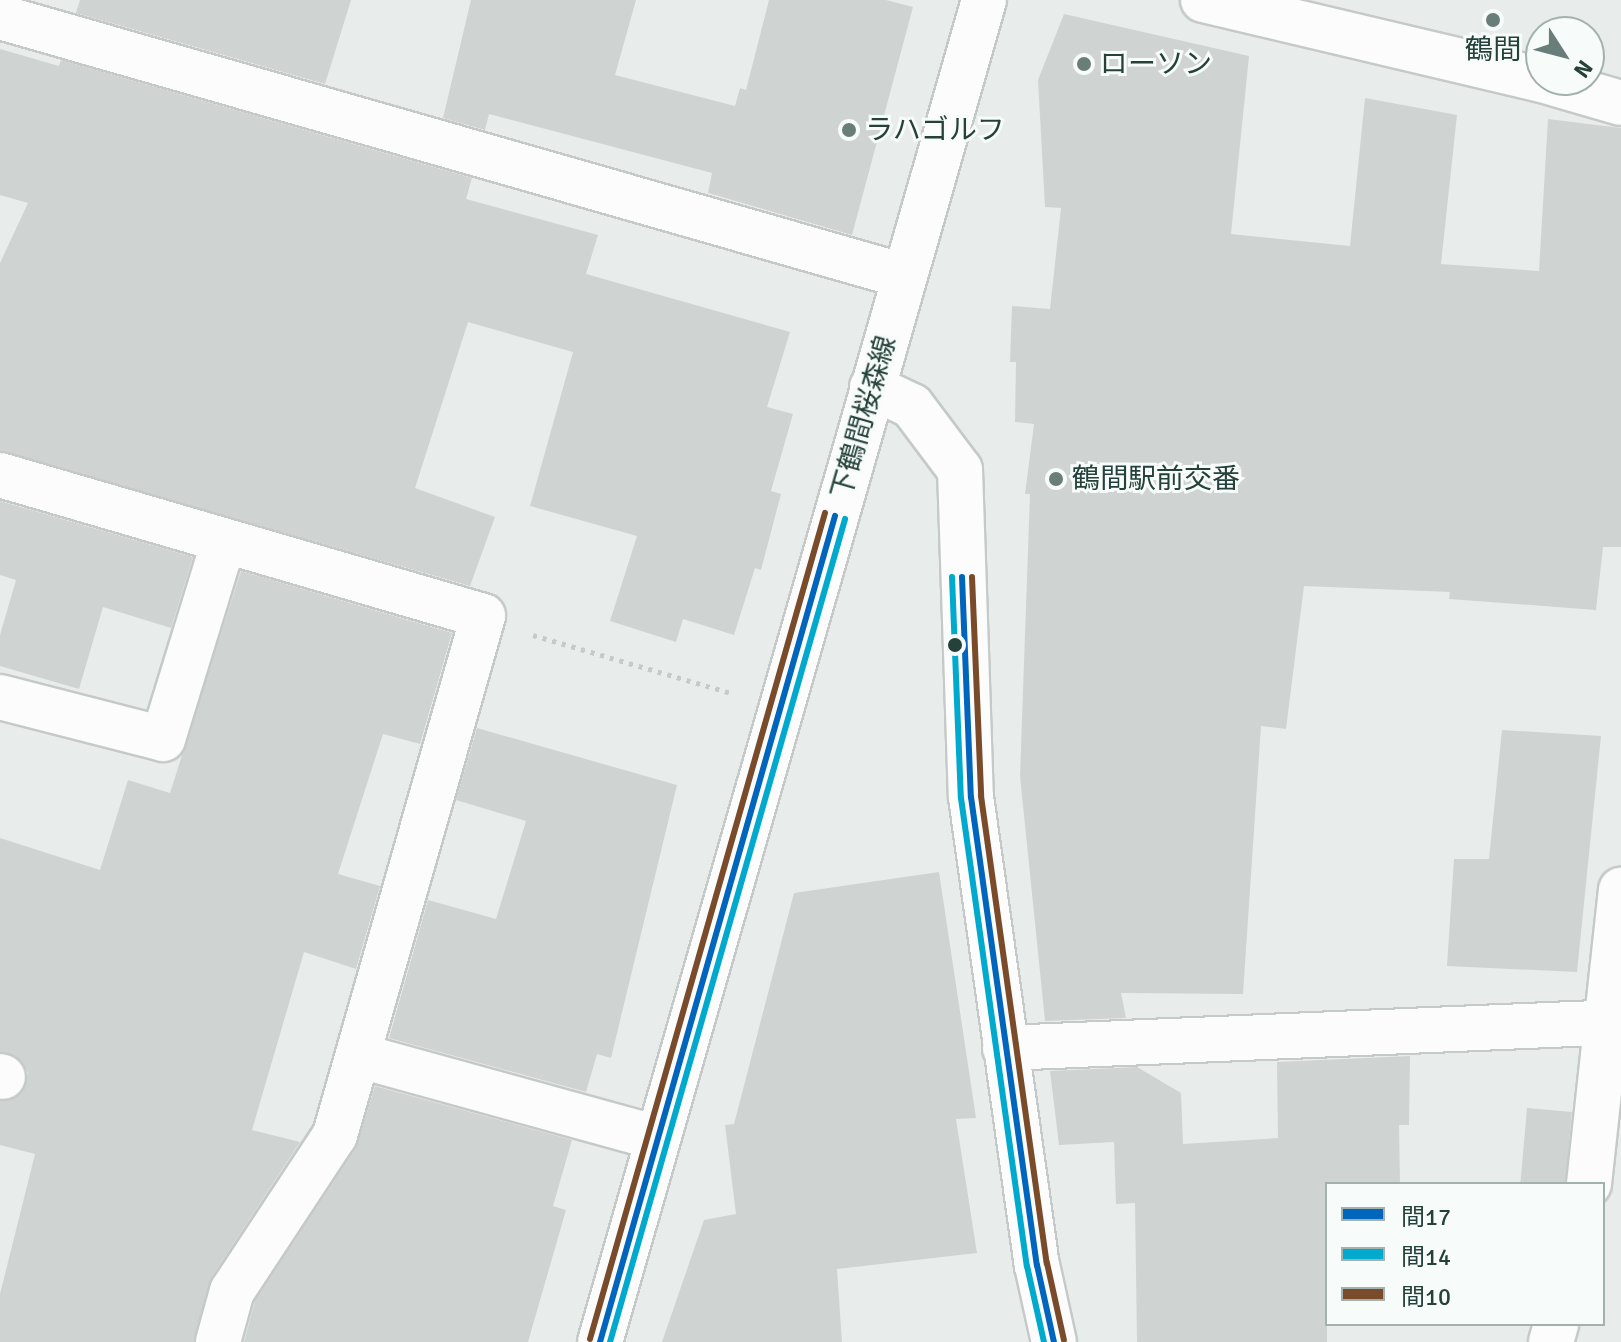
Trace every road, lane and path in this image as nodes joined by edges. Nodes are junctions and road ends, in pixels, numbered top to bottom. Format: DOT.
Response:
graph roads {
  1 [pos="984,0"];
  2 [pos="1203,0"];
  3 [pos="0,17"];
  4 [pos="1525,76"];
  5 [pos="1597,96"];
  6 [pos="1621,103"];
  7 [pos="904,276"];
  8 [pos="872,387"];
  9 [pos="0,475"];
  10 [pos="224,541"];
  11 [pos="483,616"];
  12 [pos="739,695"];
  13 [pos="0,697"];
  14 [pos="1621,890"];
  15 [pos="1615,1022"];
  16 [pos="1005,1048"];
  17 [pos="360,1056"];
  18 [pos="658,1138"];
  19 [pos="1589,1182"];
  20 [pos="218,1342"];
  21 [pos="600,1342"];
  22 [pos="1054,1342"];
  1 -- 7 [label="street, 下鶴間桜森線"];
  2 -- 4 [label="street"];
  3 -- 7 [label="street"];
  5 -- 6 [label="street"];
  7 -- 8 [label="street, 下鶴間桜森線"];
  8 -- 16 [label="street"];
  8 -- 18 [label="street, 下鶴間桜森線"];
  9 -- 10 [label="street"];
  10 -- 11 [label="street"];
  10 -- 13 [label="street"];
  11 -- 12 [label="path"];
  11 -- 17 [label="street"];
  14 -- 15 [label="street"];
  15 -- 16 [label="street"];
  15 -- 19 [label="street"];
  16 -- 22 [label="street"];
  17 -- 18 [label="street"];
  17 -- 20 [label="street"];
  18 -- 21 [label="street, 下鶴間桜森線"];
}
